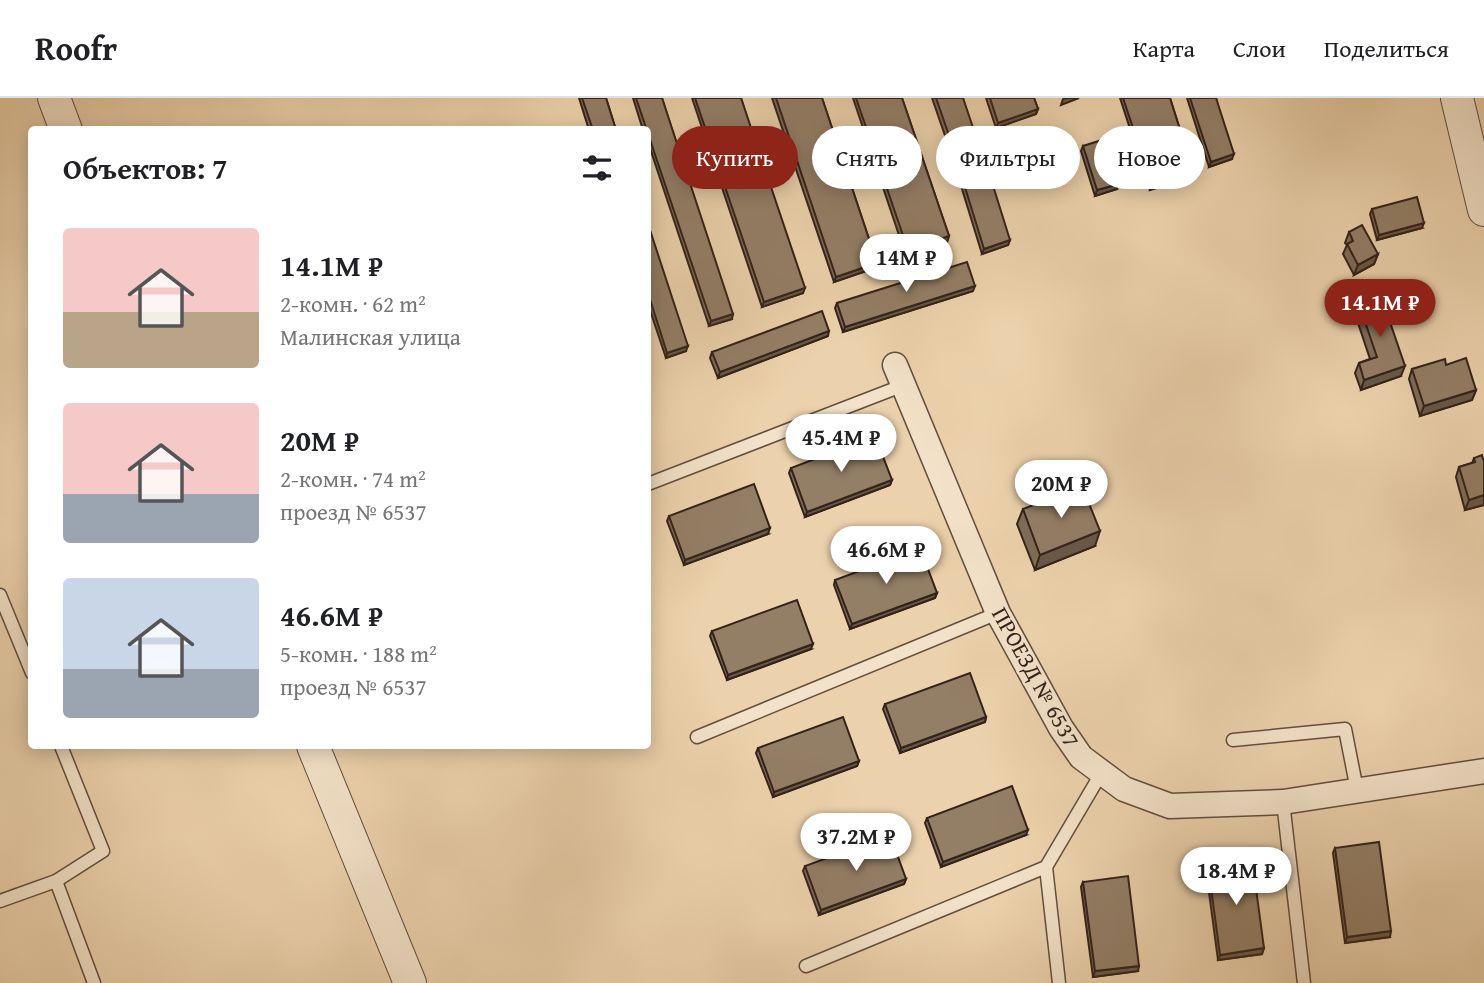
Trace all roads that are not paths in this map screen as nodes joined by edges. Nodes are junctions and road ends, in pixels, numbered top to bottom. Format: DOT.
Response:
graph roads {
  1 [pos="54,98"];
  2 [pos="1457,98"];
  3 [pos="64,126"];
  4 [pos="1484,210"];
  5 [pos="900,375"];
  6 [pos="651,483"];
  7 [pos="0,595"];
  8 [pos="998,613"];
  9 [pos="28,663"];
  10 [pos="697,737"];
  11 [pos="1233,740"];
  12 [pos="62,749"];
  13 [pos="314,749"];
  14 [pos="1484,771"];
  15 [pos="1102,772"];
  16 [pos="1357,790"];
  17 [pos="1283,802"];
  18 [pos="1046,866"];
  19 [pos="56,881"];
  20 [pos="0,901"];
  21 [pos="806,966"];
  22 [pos="93,983"];
  23 [pos="410,983"];
  24 [pos="1059,983"];
  25 [pos="1304,983"];
  1 -- 3 [label="street"];
  2 -- 4 [label="street"];
  5 -- 6 [label="lane"];
  5 -- 8 [label="street, ПРОЕЗД № 6537"];
  7 -- 9 [label="lane"];
  8 -- 10 [label="lane"];
  8 -- 15 [label="street, ПРОЕЗД № 6537"];
  11 -- 16 [label="lane"];
  12 -- 19 [label="lane"];
  13 -- 23 [label="street"];
  14 -- 16 [label="street, ПРОЕЗД № 6537"];
  15 -- 17 [label="street, ПРОЕЗД № 6537"];
  15 -- 18 [label="lane"];
  16 -- 17 [label="street, ПРОЕЗД № 6537"];
  17 -- 25 [label="lane"];
  18 -- 21 [label="lane"];
  18 -- 24 [label="lane"];
  19 -- 20 [label="lane"];
  19 -- 22 [label="lane"];
}
